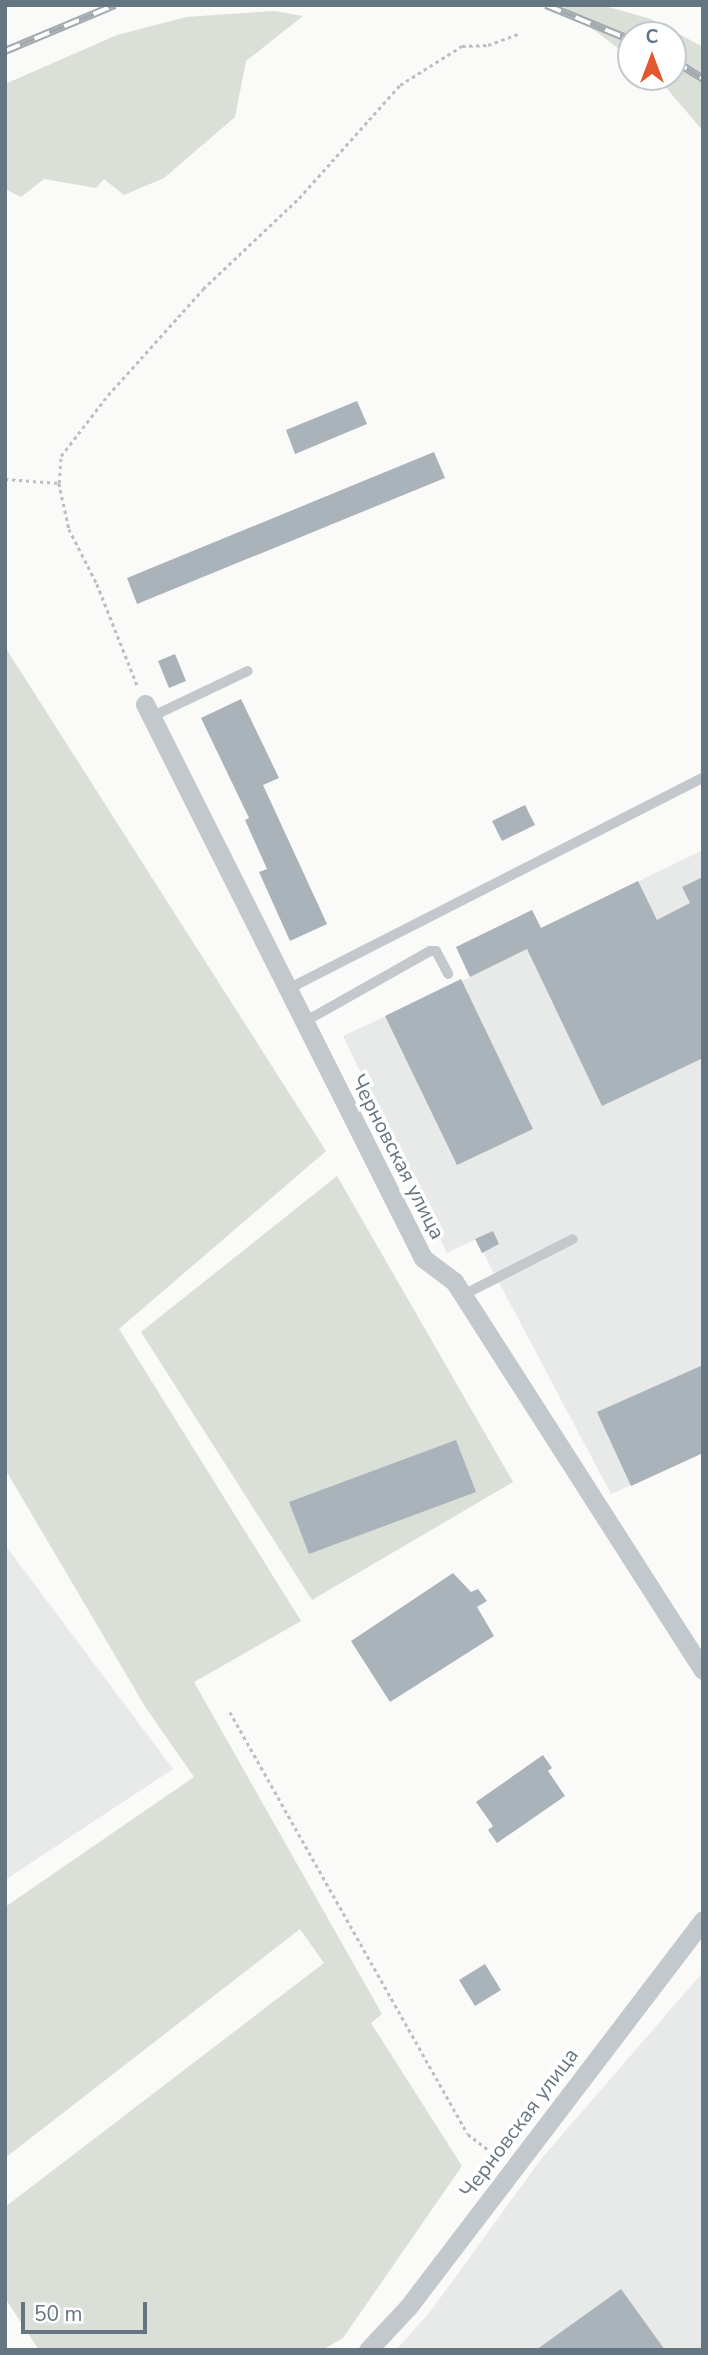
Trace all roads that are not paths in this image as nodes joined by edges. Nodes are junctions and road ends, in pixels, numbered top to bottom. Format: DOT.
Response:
graph roads {
  1 [pos="248,671"];
  2 [pos="148,711"];
  3 [pos="703,778"];
  4 [pos="448,974"];
  5 [pos="288,989"];
  6 [pos="304,1022"];
  7 [pos="573,1239"];
  8 [pos="463,1295"];
  9 [pos="703,1670"];
  10 [pos="703,1920"];
  11 [pos="368,2350"];
  1 -- 2 [label="lane"];
  2 -- 5 [label="street, Черновская улица"];
  3 -- 5 [label="lane"];
  4 -- 6 [label="lane"];
  5 -- 6 [label="street, Черновская улица"];
  6 -- 8 [label="street, Черновская улица"];
  7 -- 8 [label="lane"];
  8 -- 9 [label="street, Черновская улица"];
  10 -- 11 [label="street, Черновская улица"];
}
